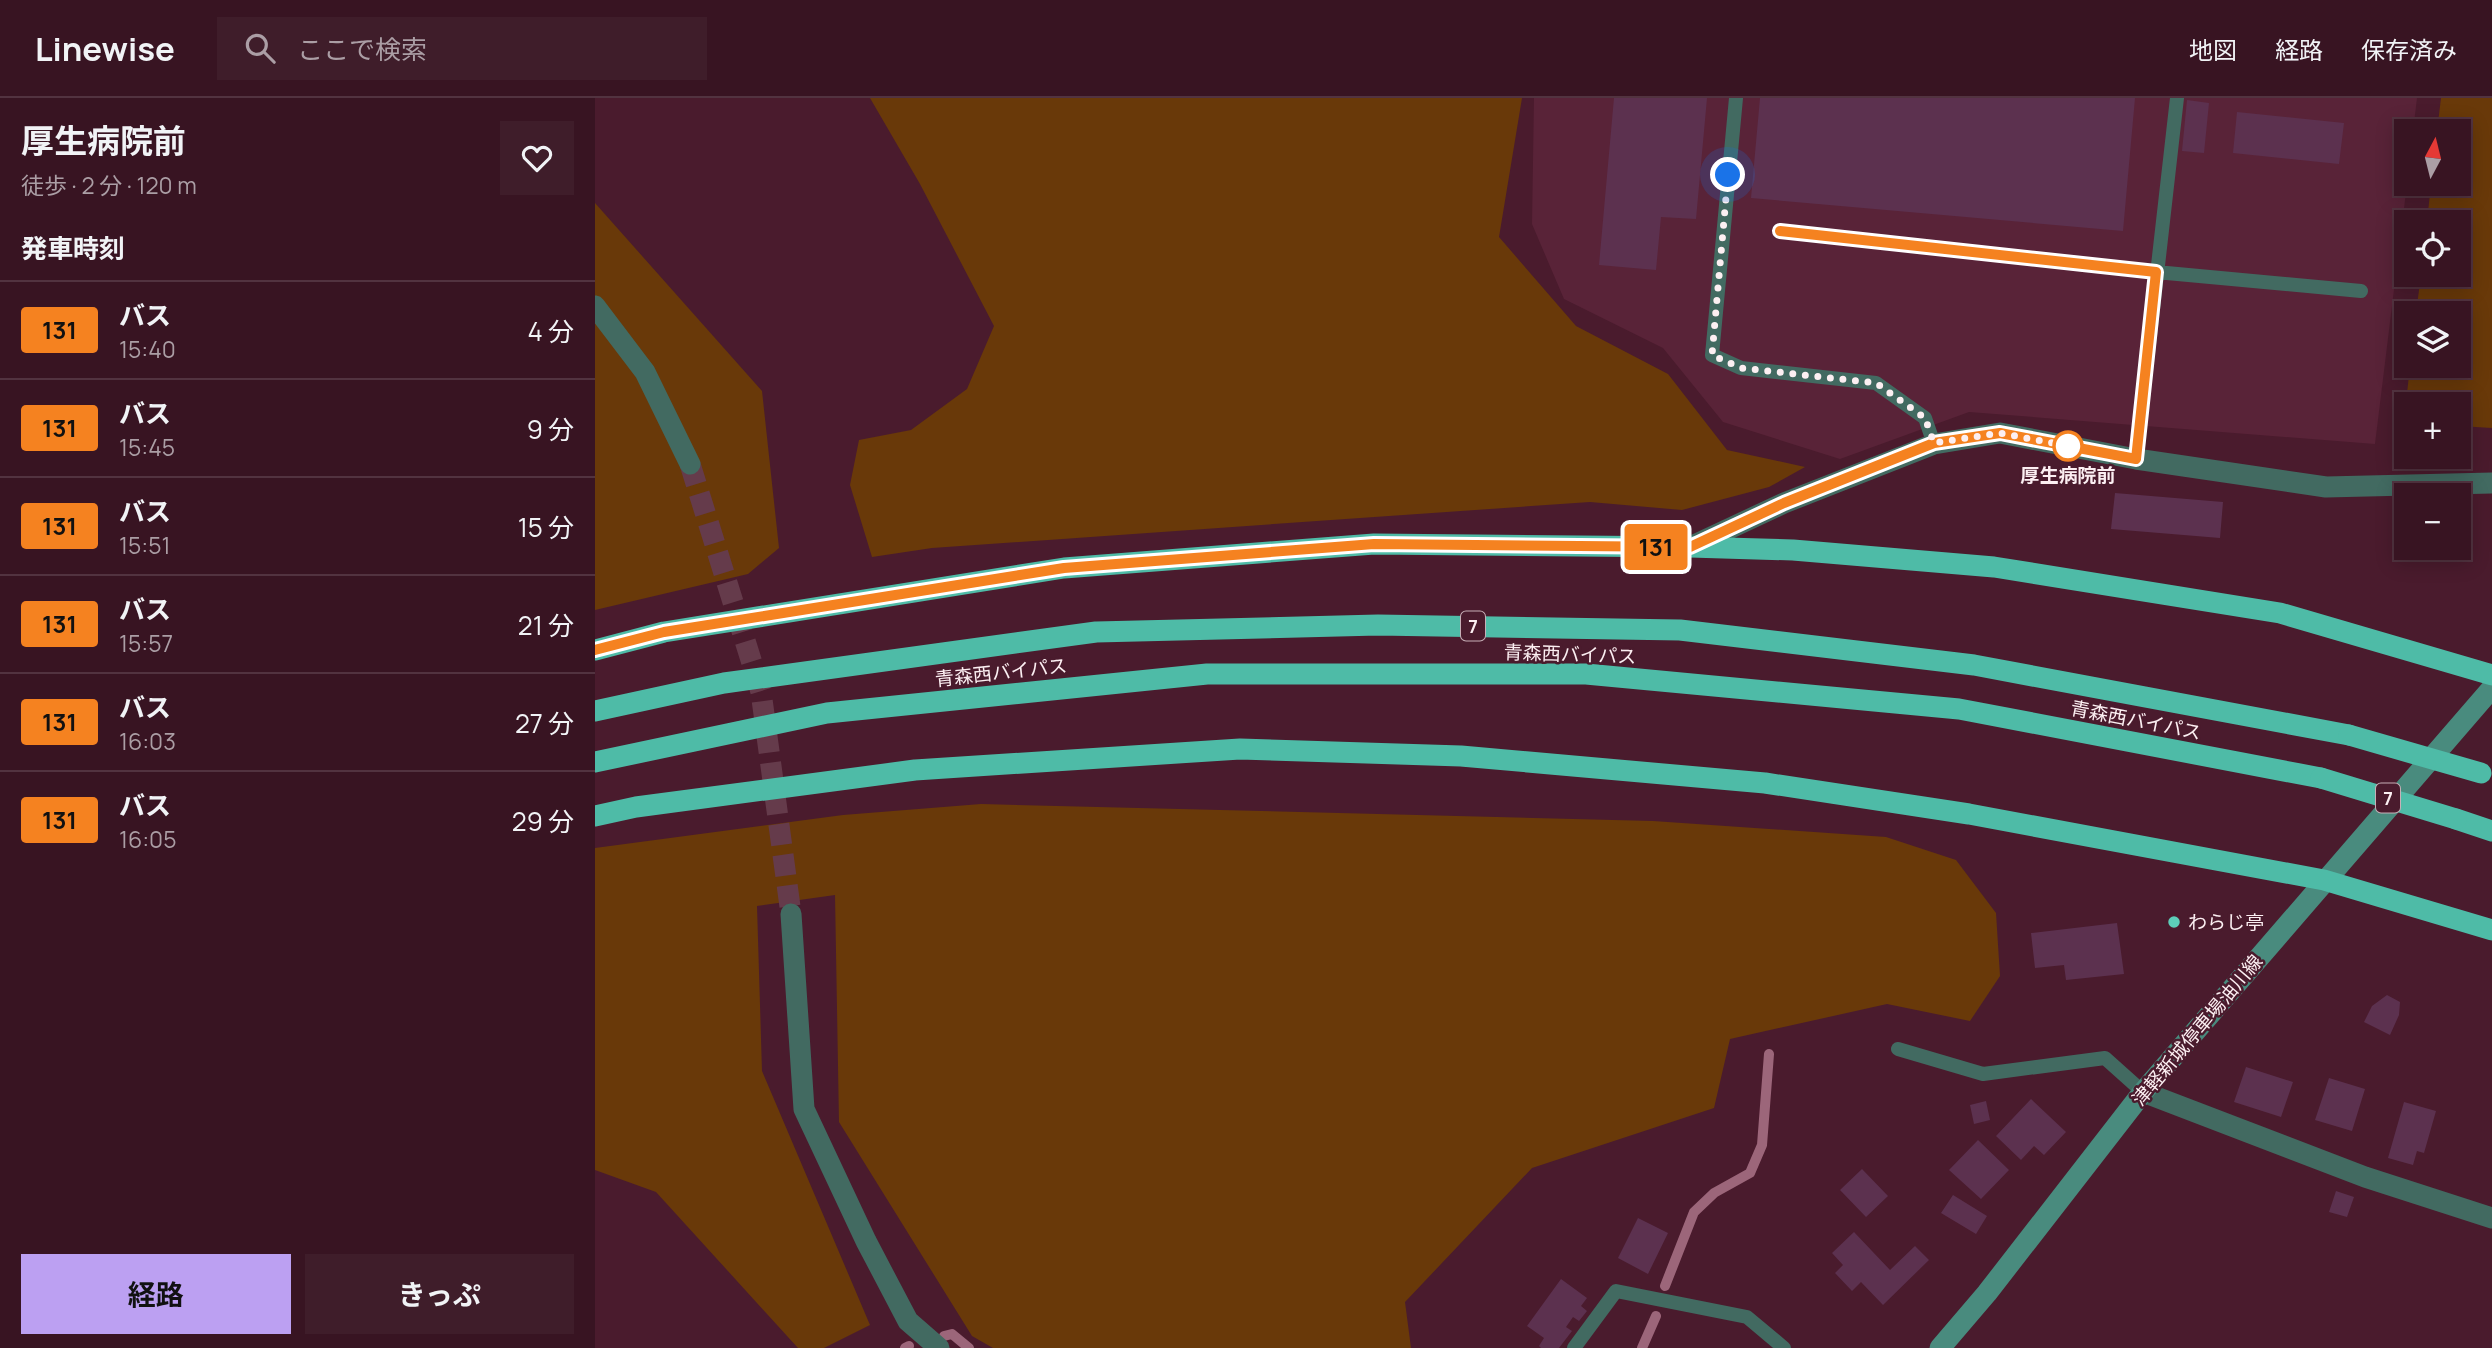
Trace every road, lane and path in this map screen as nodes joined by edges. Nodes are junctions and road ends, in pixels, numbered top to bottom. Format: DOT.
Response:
graph roads {
  1 [pos="1736,98"];
  2 [pos="2177,98"];
  3 [pos="1780,231"];
  4 [pos="2156,272"];
  5 [pos="2361,291"];
  6 [pos="595,306"];
  7 [pos="1934,443"];
  8 [pos="2136,459"];
  9 [pos="690,464"];
  10 [pos="2492,483"];
  11 [pos="1690,547"];
  12 [pos="595,650"];
  13 [pos="2492,675"];
  14 [pos="2492,688"];
  15 [pos="595,711"];
  16 [pos="595,762"];
  17 [pos="2486,775"];
  18 [pos="595,816"];
  19 [pos="2492,831"];
  20 [pos="2325,880"];
  21 [pos="791,914"];
  22 [pos="2492,930"];
  23 [pos="1898,1049"];
  24 [pos="2143,1092"];
  25 [pos="2492,1218"];
  26 [pos="939,1348"];
  27 [pos="1574,1348"];
  28 [pos="1784,1348"];
  29 [pos="1940,1348"];
  1 -- 7 [label="lane"];
  2 -- 4 [label="lane"];
  3 -- 4 [label="lane"];
  4 -- 5 [label="lane"];
  4 -- 8 [label="lane"];
  6 -- 9 [label="street"];
  7 -- 8 [label="street"];
  7 -- 11 [label="street"];
  8 -- 10 [label="street"];
  11 -- 12 [label="highway"];
  11 -- 13 [label="highway"];
  14 -- 20 [label="main road, 津軽新城停車場油川線"];
  15 -- 17 [label="highway, 青森西バイパス / 7, bridge"];
  16 -- 19 [label="highway, 青森西バイパス / 7, bridge"];
  18 -- 20 [label="highway"];
  20 -- 22 [label="highway"];
  20 -- 24 [label="main road, 津軽新城停車場油川線"];
  21 -- 26 [label="street"];
  23 -- 24 [label="lane"];
  24 -- 25 [label="street"];
  24 -- 29 [label="main road, 津軽新城停車場油川線"];
  27 -- 28 [label="lane"];
}
